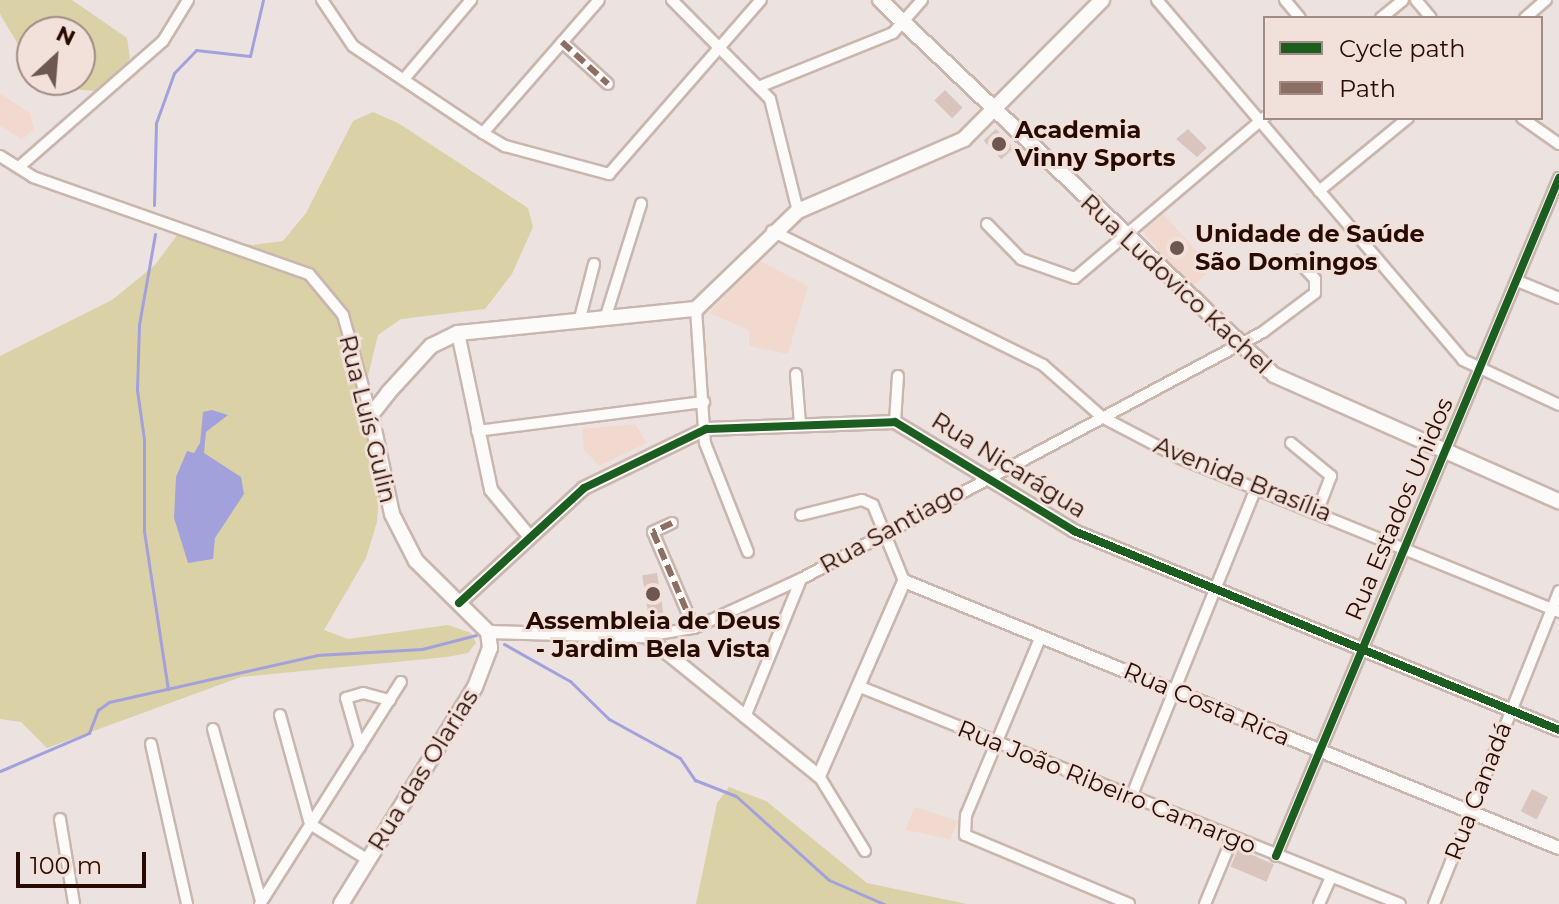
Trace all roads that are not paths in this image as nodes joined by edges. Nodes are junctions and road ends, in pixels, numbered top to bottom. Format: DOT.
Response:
graph roads {
  1 [pos="188,0"];
  2 [pos="322,0"];
  3 [pos="471,0"];
  4 [pos="599,0"];
  5 [pos="672,0"];
  6 [pos="761,0"];
  7 [pos="880,0"];
  8 [pos="922,0"];
  9 [pos="1102,0"];
  10 [pos="1157,0"];
  11 [pos="1285,0"];
  12 [pos="1403,0"];
  13 [pos="1416,0"];
  14 [pos="1546,0"];
  15 [pos="1298,16"];
  16 [pos="1383,16"];
  17 [pos="1429,16"];
  18 [pos="1527,16"];
  19 [pos="901,22"];
  20 [pos="562,42"];
  21 [pos="719,47"];
  22 [pos="404,79"];
  23 [pos="608,84"];
  24 [pos="761,86"];
  25 [pos="992,111"];
  26 [pos="1262,120"];
  27 [pos="1406,120"];
  28 [pos="1525,120"];
  29 [pos="483,133"];
  30 [pos="1559,144"];
  31 [pos="0,156"];
  32 [pos="19,167"];
  33 [pos="1559,178"];
  34 [pos="1319,191"];
  35 [pos="641,204"];
  36 [pos="798,211"];
  37 [pos="987,224"];
  38 [pos="772,231"];
  39 [pos="1122,235"];
  40 [pos="1298,261"];
  41 [pos="594,264"];
  42 [pos="1520,282"];
  43 [pos="1559,298"];
  44 [pos="696,309"];
  45 [pos="605,319"];
  46 [pos="579,322"];
  47 [pos="458,333"];
  48 [pos="1237,346"];
  49 [pos="1479,370"];
  50 [pos="796,374"];
  51 [pos="898,376"];
  52 [pos="704,402"];
  53 [pos="1559,405"];
  54 [pos="371,415"];
  55 [pos="1102,417"];
  56 [pos="895,422"];
  57 [pos="800,424"];
  58 [pos="706,429"];
  59 [pos="477,431"];
  60 [pos="1291,443"];
  61 [pos="1445,451"];
  62 [pos="985,477"];
  63 [pos="1257,486"];
  64 [pos="1559,501"];
  65 [pos="1318,510"];
  66 [pos="801,515"];
  67 [pos="672,523"];
  68 [pos="886,532"];
  69 [pos="529,536"];
  70 [pos="1407,547"];
  71 [pos="748,552"];
  72 [pos="801,579"];
  73 [pos="904,581"];
  74 [pos="1215,589"];
  75 [pos="1559,591"];
  76 [pos="459,603"];
  77 [pos="1555,610"];
  78 [pos="694,628"];
  79 [pos="488,632"];
  80 [pos="646,636"];
  81 [pos="1041,636"];
  82 [pos="1362,649"];
  83 [pos="401,682"];
  84 [pos="858,686"];
  85 [pos="1173,689"];
  86 [pos="390,700"];
  87 [pos="1510,709"];
  88 [pos="280,715"];
  89 [pos="745,717"];
  90 [pos="213,729"];
  91 [pos="1559,730"];
  92 [pos="998,741"];
  93 [pos="151,744"];
  94 [pos="360,747"];
  95 [pos="1319,750"];
  96 [pos="819,776"];
  97 [pos="1132,795"];
  98 [pos="1470,810"];
  99 [pos="60,819"];
  100 [pos="310,824"];
  101 [pos="1232,839"];
  102 [pos="1559,848"];
  103 [pos="865,851"];
  104 [pos="1276,856"];
  105 [pos="368,860"];
  106 [pos="1331,877"];
  107 [pos="185,903"];
  108 [pos="261,903"];
  109 [pos="74,904"];
  110 [pos="341,904"];
  111 [pos="1129,904"];
  112 [pos="1205,904"];
  113 [pos="1319,904"];
  114 [pos="1400,904"];
  115 [pos="1434,904"];
  1 -- 32 [label="street"];
  2 -- 22 [label="street"];
  3 -- 22 [label="street"];
  4 -- 20 [label="street"];
  5 -- 21 [label="street"];
  6 -- 21 [label="street"];
  7 -- 19 [label="main road, Rua Ludovico Kachel"];
  8 -- 19 [label="street"];
  9 -- 25 [label="main road"];
  10 -- 26 [label="street"];
  11 -- 15 [label="street"];
  12 -- 16 [label="street"];
  13 -- 17 [label="street"];
  14 -- 18 [label="street"];
  19 -- 24 [label="street"];
  19 -- 25 [label="main road, Rua Ludovico Kachel"];
  20 -- 23 [label="street"];
  20 -- 29 [label="street"];
  21 -- 24 [label="street"];
  21 -- 29 [label="street"];
  22 -- 29 [label="street"];
  24 -- 36 [label="street"];
  25 -- 36 [label="main road"];
  25 -- 39 [label="main road, Rua Ludovico Kachel"];
  26 -- 34 [label="street"];
  26 -- 39 [label="street"];
  27 -- 34 [label="street"];
  28 -- 30 [label="street"];
  31 -- 32 [label="street, Rua Luís Gulin"];
  32 -- 54 [label="street, Rua Luís Gulin"];
  33 -- 42 [label="street, Rua Estados Unidos"];
  34 -- 49 [label="street"];
  35 -- 45 [label="street"];
  36 -- 38 [label="main road"];
  37 -- 39 [label="street"];
  38 -- 44 [label="main road"];
  38 -- 55 [label="street, Avenida Brasília"];
  39 -- 48 [label="main road, Rua Ludovico Kachel"];
  40 -- 48 [label="street, Rua Santiago"];
  41 -- 46 [label="street"];
  42 -- 43 [label="street"];
  42 -- 49 [label="street, Rua Estados Unidos"];
  44 -- 45 [label="main road"];
  44 -- 52 [label="street"];
  45 -- 46 [label="main road"];
  46 -- 47 [label="main road"];
  47 -- 54 [label="main road"];
  47 -- 59 [label="street"];
  48 -- 55 [label="street, Rua Santiago"];
  48 -- 61 [label="main road, Rua Ludovico Kachel"];
  49 -- 53 [label="street"];
  49 -- 61 [label="street, Rua Estados Unidos"];
  50 -- 57 [label="street"];
  51 -- 56 [label="street"];
  52 -- 58 [label="street"];
  52 -- 59 [label="street"];
  54 -- 76 [label="main road, Rua Luís Gulin"];
  55 -- 62 [label="street, Rua Santiago"];
  55 -- 63 [label="street, Avenida Brasília"];
  56 -- 57 [label="street, Rua Nicarágua"];
  56 -- 62 [label="street, Rua Nicarágua"];
  57 -- 58 [label="street, Rua Nicarágua"];
  58 -- 69 [label="street, Rua Nicarágua"];
  58 -- 71 [label="street"];
  59 -- 69 [label="street"];
  60 -- 65 [label="street"];
  61 -- 64 [label="main road, Rua Ludovico Kachel"];
  61 -- 70 [label="street, Rua Estados Unidos"];
  62 -- 68 [label="street, Rua Santiago"];
  62 -- 74 [label="street, Rua Nicarágua"];
  63 -- 65 [label="street, Avenida Brasília"];
  63 -- 74 [label="street"];
  65 -- 70 [label="street, Avenida Brasília"];
  66 -- 68 [label="street"];
  67 -- 78 [label="street"];
  68 -- 72 [label="street, Rua Santiago"];
  68 -- 73 [label="street"];
  69 -- 76 [label="street, Rua Nicarágua"];
  70 -- 77 [label="street, Avenida Brasília"];
  70 -- 82 [label="street, Rua Estados Unidos"];
  72 -- 78 [label="street, Rua Santiago"];
  72 -- 89 [label="street"];
  73 -- 81 [label="street, Rua Costa Rica"];
  73 -- 84 [label="street"];
  74 -- 82 [label="street, Rua Nicarágua"];
  74 -- 85 [label="street"];
  75 -- 77 [label="street, Rua Canadá"];
  76 -- 79 [label="main road, Rua Luís Gulin"];
  77 -- 87 [label="street, Rua Canadá"];
  78 -- 80 [label="street, Rua Santiago"];
  79 -- 80 [label="street, Rua Santiago"];
  79 -- 105 [label="main road, Rua das Olarias"];
  80 -- 89 [label="street"];
  81 -- 85 [label="street, Rua Costa Rica"];
  81 -- 92 [label="street"];
  82 -- 87 [label="street, Rua Nicarágua"];
  82 -- 95 [label="street, Rua Estados Unidos"];
  83 -- 86 [label="street"];
  84 -- 92 [label="street, Rua João Ribeiro Camargo"];
  84 -- 96 [label="street"];
  85 -- 95 [label="street, Rua Costa Rica"];
  85 -- 97 [label="street"];
  86 -- 94 [label="street"];
  86 -- 94 [label="street"];
  87 -- 91 [label="street, Rua Nicarágua"];
  87 -- 98 [label="street, Rua Canadá"];
  88 -- 100 [label="street"];
  89 -- 96 [label="street"];
  90 -- 108 [label="street"];
  92 -- 97 [label="street, Rua João Ribeiro Camargo"];
  92 -- 111 [label="street"];
  93 -- 107 [label="street"];
  94 -- 100 [label="street"];
  95 -- 98 [label="street, Rua Costa Rica"];
  95 -- 104 [label="street, Rua Estados Unidos"];
  96 -- 103 [label="street"];
  97 -- 101 [label="street, Rua João Ribeiro Camargo"];
  98 -- 102 [label="street, Rua Costa Rica"];
  98 -- 115 [label="street, Rua Canadá"];
  99 -- 109 [label="street"];
  100 -- 105 [label="street"];
  100 -- 108 [label="street"];
  101 -- 104 [label="street, Rua João Ribeiro Camargo"];
  101 -- 112 [label="street"];
  104 -- 106 [label="street, Rua João Ribeiro Camargo"];
  105 -- 110 [label="main road, Rua das Olarias"];
  106 -- 113 [label="street"];
  106 -- 114 [label="street, Rua João Ribeiro Camargo"];
}
